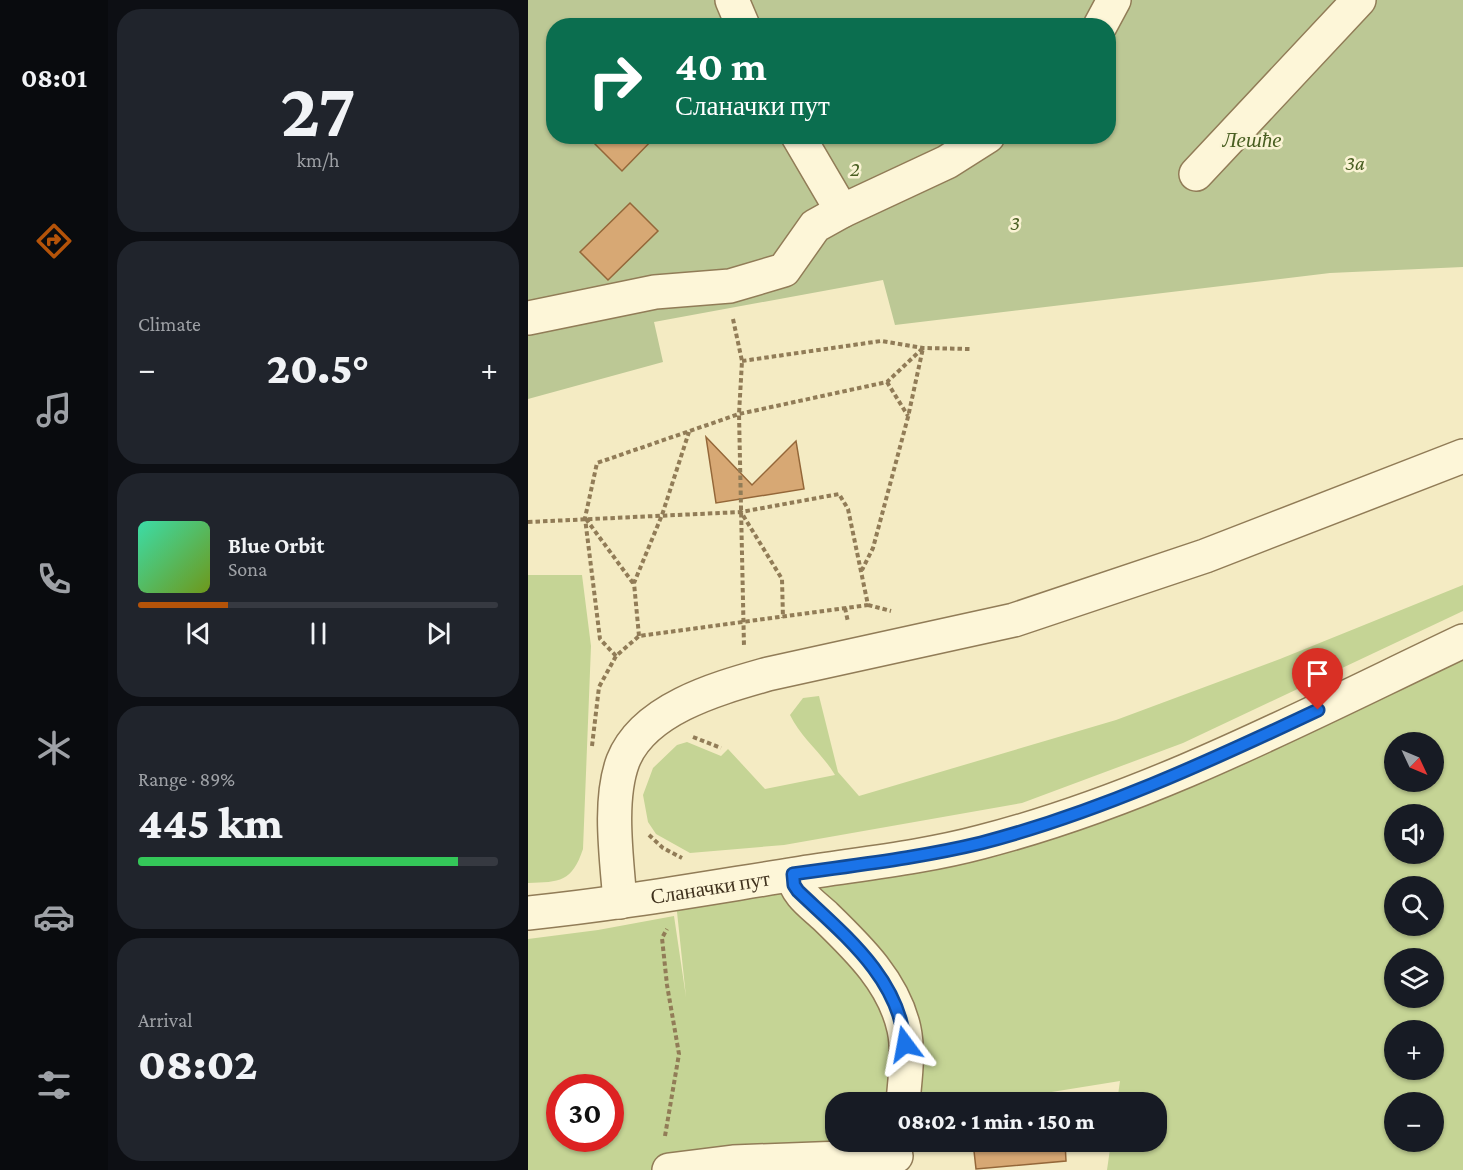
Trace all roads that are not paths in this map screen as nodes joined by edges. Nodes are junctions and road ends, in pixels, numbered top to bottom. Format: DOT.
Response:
graph roads {
  1 [pos="732,0"];
  2 [pos="1114,0"];
  3 [pos="1359,0"];
  4 [pos="740,18"];
  5 [pos="1104,18"];
  6 [pos="803,144"];
  7 [pos="975,144"];
  8 [pos="1196,174"];
  9 [pos="842,211"];
  10 [pos="528,318"];
  11 [pos="1463,456"];
  12 [pos="1463,642"];
  13 [pos="793,874"];
  14 [pos="620,902"];
  15 [pos="528,913"];
  16 [pos="904,1092"];
  17 [pos="897,1156"];
  18 [pos="669,1170"];
  1 -- 4 [label="street"];
  2 -- 5 [label="street"];
  3 -- 8 [label="street"];
  6 -- 9 [label="street"];
  7 -- 9 [label="street"];
  9 -- 10 [label="street"];
  11 -- 14 [label="street"];
  12 -- 13 [label="street, Сланачки пут"];
  13 -- 14 [label="street, Сланачки пут"];
  13 -- 16 [label="street"];
  14 -- 15 [label="street, Сланачки пут"];
  17 -- 18 [label="street"];
}
